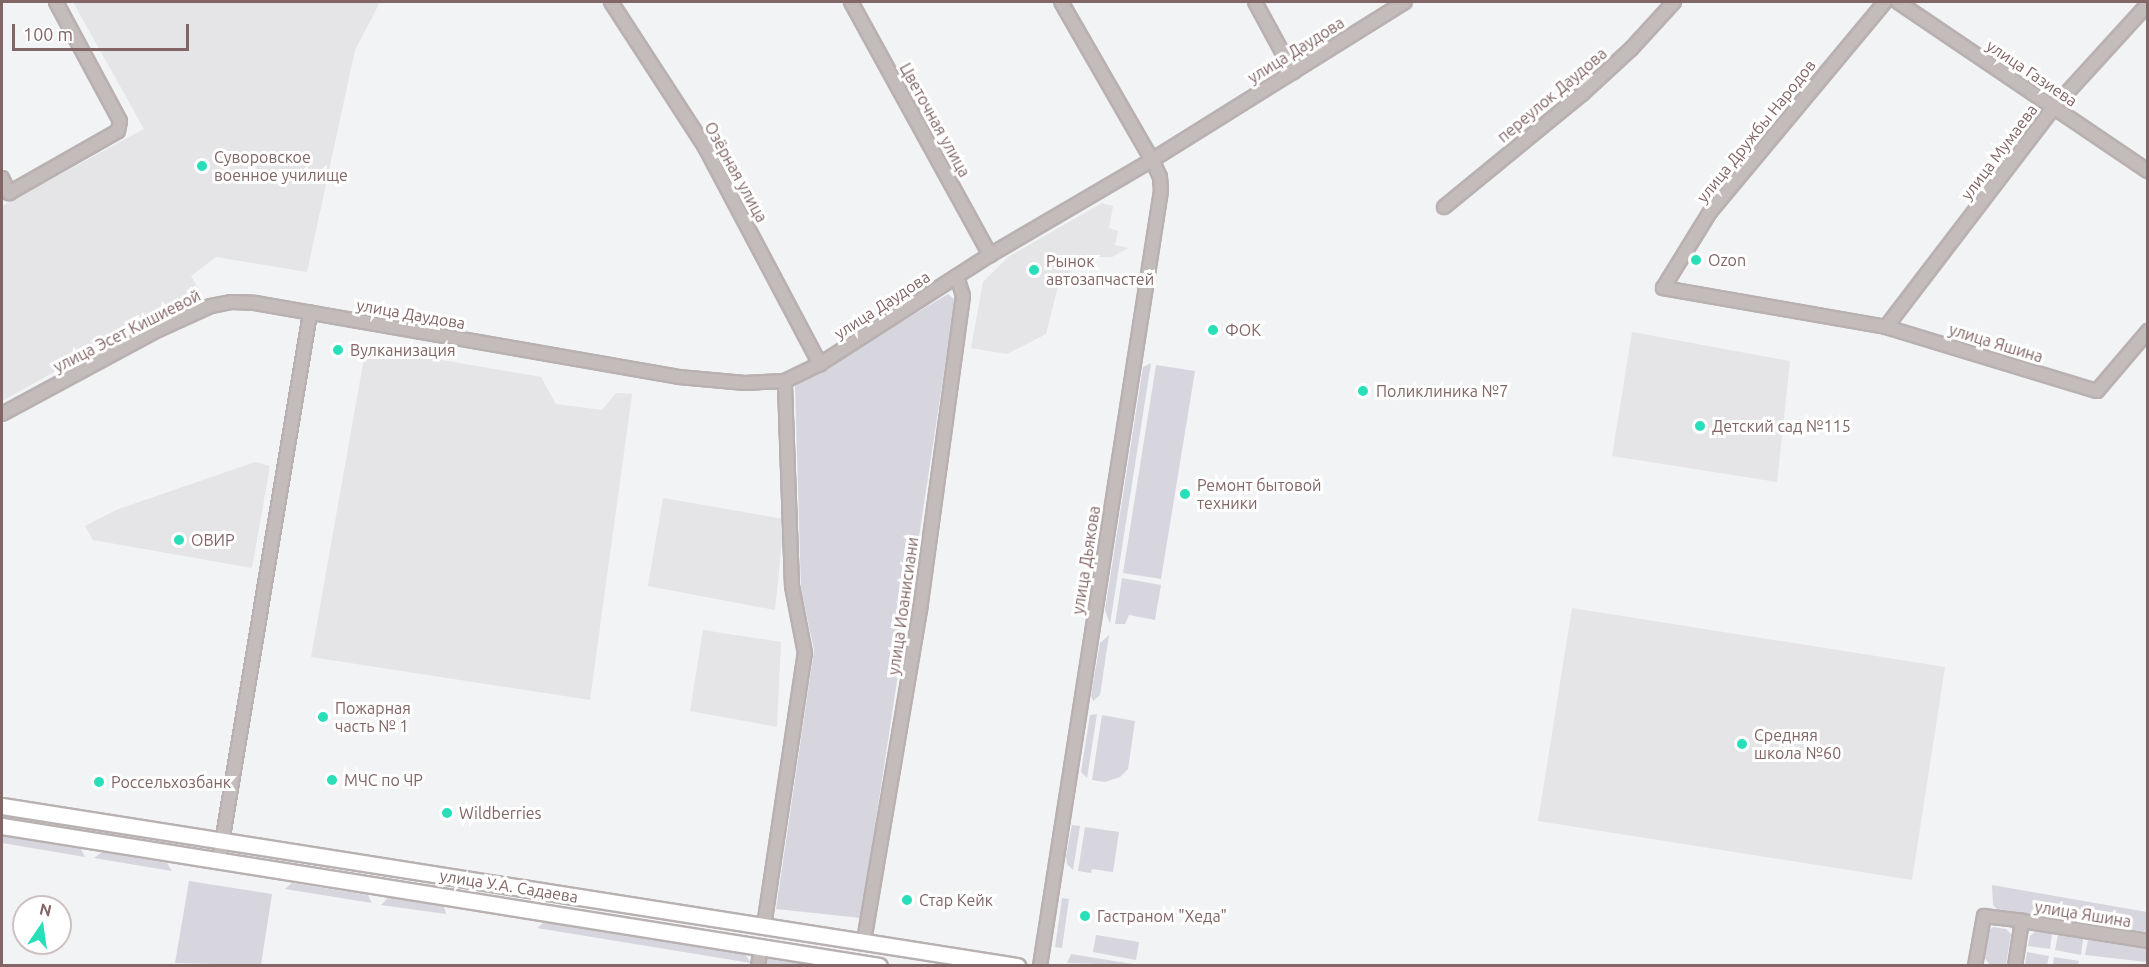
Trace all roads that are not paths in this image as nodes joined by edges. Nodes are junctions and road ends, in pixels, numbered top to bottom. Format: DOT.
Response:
graph roads {
  1 [pos="56,2"];
  2 [pos="611,2"];
  3 [pos="851,2"];
  4 [pos="1062,2"];
  5 [pos="1255,2"];
  6 [pos="1405,2"];
  7 [pos="1674,2"];
  8 [pos="1885,2"];
  9 [pos="1898,2"];
  10 [pos="2148,4"];
  11 [pos="1293,72"];
  12 [pos="2054,107"];
  13 [pos="1152,160"];
  14 [pos="2148,171"];
  15 [pos="2,178"];
  16 [pos="1444,207"];
  17 [pos="990,255"];
  18 [pos="957,276"];
  19 [pos="1663,288"];
  20 [pos="310,313"];
  21 [pos="1886,327"];
  22 [pos="2148,331"];
  23 [pos="820,364"];
  24 [pos="785,381"];
  25 [pos="2,414"];
  26 [pos="2,806"];
  27 [pos="2,826"];
  28 [pos="222,841"];
  29 [pos="219,861"];
  30 [pos="2022,921"];
  31 [pos="764,926"];
  32 [pos="864,941"];
  33 [pos="2148,941"];
  34 [pos="761,947"];
  35 [pos="861,964"];
  36 [pos="758,966"];
  37 [pos="879,966"];
  38 [pos="1017,966"];
  39 [pos="1040,966"];
  40 [pos="1975,966"];
  41 [pos="2015,966"];
  1 -- 15 [label="street"];
  2 -- 23 [label="street, Озёрная улица"];
  3 -- 17 [label="street, Цветочная улица"];
  4 -- 13 [label="street, улица Дьякова"];
  5 -- 11 [label="street"];
  6 -- 11 [label="street, улица Даудова"];
  7 -- 16 [label="street, переулок Даудова"];
  8 -- 19 [label="street, улица Дружбы Народов"];
  9 -- 12 [label="street, улица Газиева"];
  10 -- 12 [label="street, улица Мумаева"];
  11 -- 13 [label="street, улица Даудова"];
  12 -- 14 [label="street, улица Газиева"];
  12 -- 21 [label="street, улица Мумаева"];
  13 -- 17 [label="street, улица Даудова"];
  13 -- 39 [label="street, улица Дьякова"];
  17 -- 18 [label="street, улица Даудова"];
  18 -- 23 [label="street, улица Даудова"];
  18 -- 32 [label="street, улица Иоанисиани"];
  19 -- 21 [label="street, улица Яшина"];
  20 -- 24 [label="street, улица Даудова"];
  20 -- 25 [label="street, улица Эсет Кишиевой"];
  20 -- 28 [label="street"];
  21 -- 22 [label="street, улица Яшина"];
  23 -- 24 [label="street, улица Даудова"];
  24 -- 31 [label="street"];
  26 -- 28 [label="main road, улица У.А. Садаева"];
  27 -- 29 [label="main road, улица У.А. Садаева"];
  28 -- 29 [label="street"];
  28 -- 31 [label="main road, улица У.А. Садаева"];
  29 -- 34 [label="main road, улица У.А. Садаева"];
  30 -- 33 [label="street, улица Яшина"];
  30 -- 40 [label="street"];
  30 -- 41 [label="street, улица Яшина"];
  31 -- 32 [label="main road, улица У.А. Садаева"];
  32 -- 38 [label="main road, улица У.А. Садаева"];
  34 -- 35 [label="main road, улица У.А. Садаева"];
  34 -- 36 [label="street"];
  35 -- 37 [label="main road, улица У.А. Садаева"];
}
